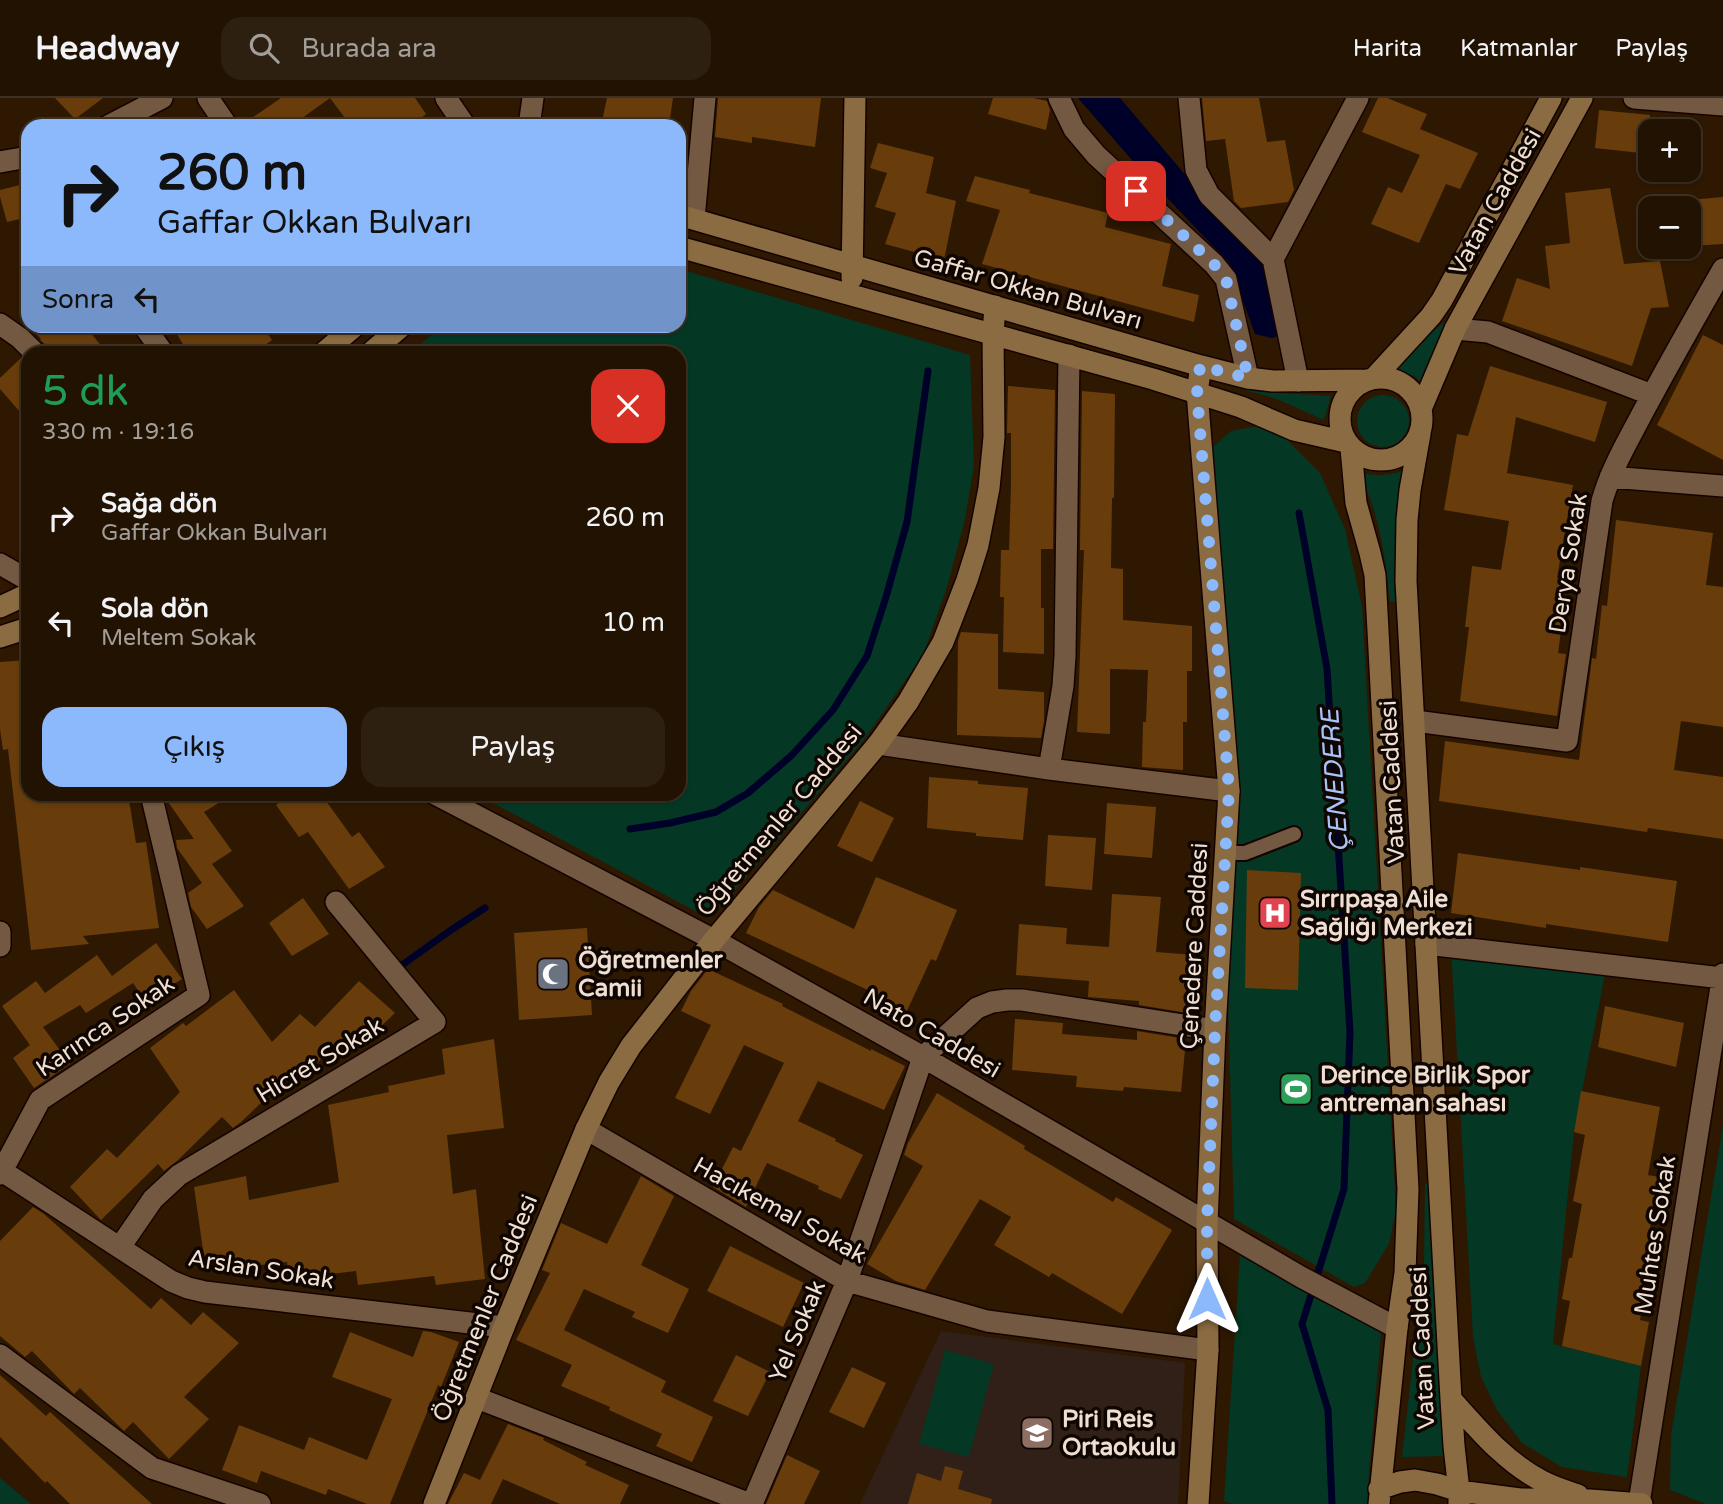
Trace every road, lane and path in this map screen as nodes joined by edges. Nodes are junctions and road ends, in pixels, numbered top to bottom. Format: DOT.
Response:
graph roads {
  1 [pos="162,98"];
  2 [pos="208,98"];
  3 [pos="446,98"];
  4 [pos="533,98"];
  5 [pos="705,98"];
  6 [pos="855,98"];
  7 [pos="1059,98"];
  8 [pos="1189,98"];
  9 [pos="1358,98"];
  10 [pos="1550,98"];
  11 [pos="1582,98"];
  12 [pos="1634,98"];
  13 [pos="1723,106"];
  14 [pos="122,119"];
  15 [pos="222,119"];
  16 [pos="460,119"];
  17 [pos="530,119"];
  18 [pos="21,158"];
  19 [pos="0,162"];
  20 [pos="687,217"];
  21 [pos="686,249"];
  22 [pos="1273,259"];
  23 [pos="852,265"];
  24 [pos="1723,269"];
  25 [pos="851,294"];
  26 [pos="995,306"];
  27 [pos="0,324"];
  28 [pos="1455,329"];
  29 [pos="347,333"];
  30 [pos="394,333"];
  31 [pos="993,334"];
  32 [pos="28,346"];
  33 [pos="331,346"];
  34 [pos="378,346"];
  35 [pos="1069,355"];
  36 [pos="1200,366"];
  37 [pos="1248,378"];
  38 [pos="1370,379"];
  39 [pos="1298,381"];
  40 [pos="1197,393"];
  41 [pos="1652,395"];
  42 [pos="1421,409"];
  43 [pos="1420,435"];
  44 [pos="1348,445"];
  45 [pos="1610,477"];
  46 [pos="1723,486"];
  47 [pos="0,564"];
  48 [pos="21,576"];
  49 [pos="21,597"];
  50 [pos="0,607"];
  51 [pos="21,630"];
  52 [pos="0,637"];
  53 [pos="1415,721"];
  54 [pos="878,744"];
  55 [pos="1049,769"];
  56 [pos="1229,790"];
  57 [pos="153,801"];
  58 [pos="448,801"];
  59 [pos="1294,834"];
  60 [pos="1226,853"];
  61 [pos="336,902"];
  62 [pos="0,932"];
  63 [pos="714,940"];
  64 [pos="1426,944"];
  65 [pos="0,946"];
  66 [pos="1723,976"];
  67 [pos="1215,1030"];
  68 [pos="923,1057"];
  69 [pos="586,1129"];
  70 [pos="1,1172"];
  71 [pos="1207,1223"];
  72 [pos="120,1247"];
  73 [pos="847,1281"];
  74 [pos="504,1327"];
  75 [pos="1397,1328"];
  76 [pos="1208,1350"];
  77 [pos="0,1355"];
  78 [pos="477,1398"];
  79 [pos="1451,1399"];
  80 [pos="1379,1496"];
  81 [pos="1459,1498"];
  82 [pos="1590,1500"];
  83 [pos="260,1504"];
  84 [pos="434,1504"];
  85 [pos="751,1504"];
  86 [pos="1198,1504"];
  87 [pos="1640,1504"];
  1 -- 14 [label="street"];
  2 -- 15 [label="street"];
  3 -- 16 [label="street"];
  4 -- 17 [label="street"];
  5 -- 20 [label="street"];
  6 -- 23 [label="main road"];
  7 -- 37 [label="street"];
  8 -- 22 [label="street"];
  9 -- 22 [label="street"];
  10 -- 38 [label="main road, Vatan Caddesi"];
  11 -- 28 [label="main road, Vatan Caddesi"];
  12 -- 13 [label="street"];
  18 -- 19 [label="street"];
  20 -- 23 [label="main road, Gaffar Okkan Bulvarı"];
  21 -- 25 [label="main road"];
  22 -- 39 [label="street"];
  23 -- 25 [label="main road"];
  23 -- 26 [label="main road, Gaffar Okkan Bulvarı"];
  24 -- 41 [label="street, Derya Sokak"];
  25 -- 31 [label="main road"];
  26 -- 31 [label="main road, Öğretmenler Caddesi"];
  26 -- 36 [label="main road, Gaffar Okkan Bulvarı"];
  27 -- 32 [label="street"];
  28 -- 41 [label="street"];
  28 -- 42 [label="main road, Vatan Caddesi"];
  29 -- 33 [label="main road"];
  30 -- 34 [label="main road"];
  31 -- 35 [label="main road"];
  31 -- 54 [label="main road, Öğretmenler Caddesi"];
  35 -- 40 [label="main road"];
  35 -- 55 [label="street"];
  36 -- 37 [label="main road, Gaffar Okkan Bulvarı"];
  36 -- 40 [label="main road, Çenedere Caddesi"];
  37 -- 39 [label="main road, Gaffar Okkan Bulvarı"];
  38 -- 39 [label="main road, Gaffar Okkan Bulvarı"];
  38 -- 42 [label="main road"];
  38 -- 44 [label="main road, Vatan Caddesi"];
  40 -- 44 [label="main road"];
  40 -- 56 [label="main road, Çenedere Caddesi"];
  41 -- 45 [label="street, Derya Sokak"];
  42 -- 43 [label="main road, Vatan Caddesi"];
  43 -- 44 [label="main road"];
  43 -- 53 [label="main road, Vatan Caddesi"];
  44 -- 75 [label="main road, Vatan Caddesi"];
  45 -- 46 [label="street"];
  45 -- 53 [label="street, Derya Sokak"];
  47 -- 48 [label="street"];
  49 -- 50 [label="main road"];
  51 -- 52 [label="main road"];
  53 -- 64 [label="main road, Vatan Caddesi"];
  54 -- 55 [label="street"];
  54 -- 63 [label="main road, Öğretmenler Caddesi"];
  55 -- 56 [label="street"];
  56 -- 60 [label="main road, Çenedere Caddesi"];
  57 -- 70 [label="street, Karınca Sokak"];
  58 -- 63 [label="street, Nato Caddesi"];
  59 -- 60 [label="lane"];
  60 -- 67 [label="main road, Çenedere Caddesi"];
  61 -- 72 [label="street, Hicret Sokak"];
  62 -- 65 [label="street"];
  63 -- 68 [label="street, Nato Caddesi"];
  63 -- 69 [label="main road, Öğretmenler Caddesi"];
  64 -- 66 [label="street"];
  64 -- 79 [label="main road, Vatan Caddesi"];
  66 -- 87 [label="street, Muhtes Sokak"];
  67 -- 68 [label="street"];
  67 -- 71 [label="main road, Çenedere Caddesi"];
  68 -- 71 [label="street, Nato Caddesi"];
  68 -- 73 [label="street, Yel Sokak"];
  69 -- 73 [label="street, Hacıkemal Sokak"];
  69 -- 74 [label="main road, Öğretmenler Caddesi"];
  70 -- 72 [label="street, Arslan Sokak"];
  71 -- 75 [label="street, Nato Caddesi"];
  71 -- 76 [label="main road, Çenedere Caddesi"];
  72 -- 74 [label="street, Arslan Sokak"];
  73 -- 76 [label="street, Hacıkemal Sokak"];
  73 -- 85 [label="street, Yel Sokak"];
  74 -- 78 [label="main road, Öğretmenler Caddesi"];
  75 -- 80 [label="main road, Vatan Caddesi"];
  76 -- 86 [label="main road, Çenedere Caddesi"];
  77 -- 83 [label="street"];
  78 -- 84 [label="main road, Öğretmenler Caddesi"];
  78 -- 85 [label="street"];
  79 -- 81 [label="main road, Vatan Caddesi"];
  79 -- 82 [label="main road"];
  80 -- 81 [label="main road"];
  81 -- 82 [label="main road"];
  82 -- 87 [label="main road"];
}
